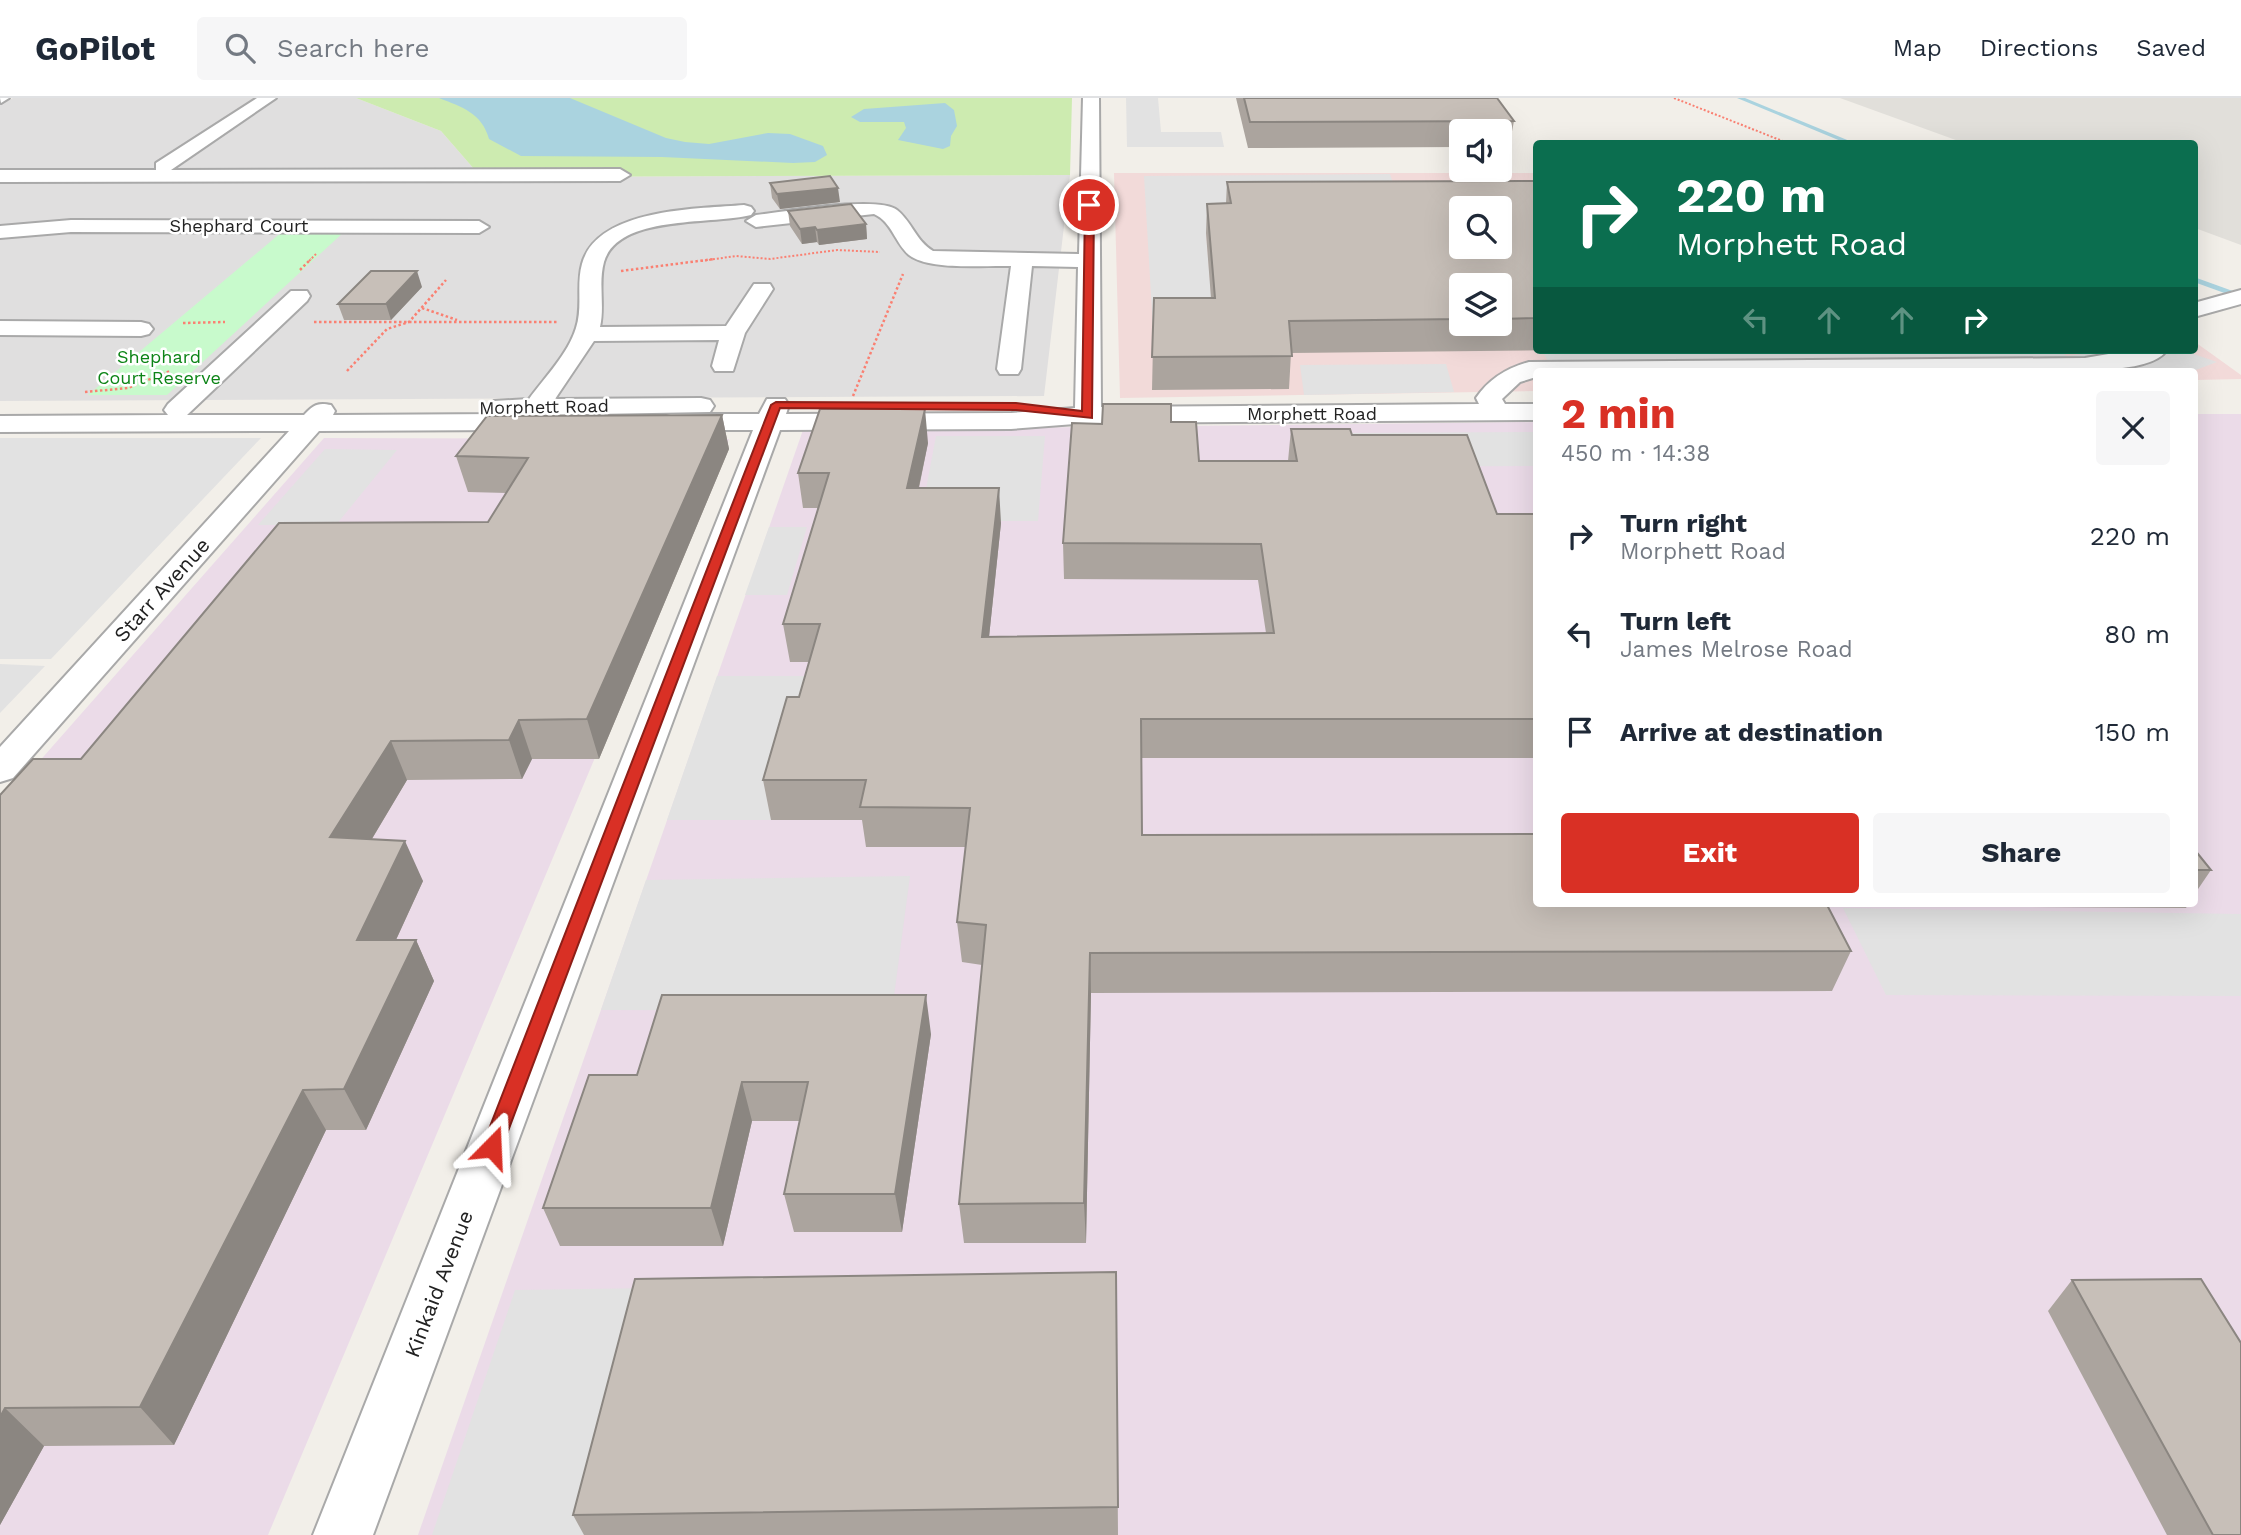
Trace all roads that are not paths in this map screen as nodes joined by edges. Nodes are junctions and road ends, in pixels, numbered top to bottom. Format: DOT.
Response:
graph roads {
  1 [pos="268,98"];
  2 [pos="1091,98"];
  3 [pos="163,167"];
  4 [pos="620,175"];
  5 [pos="0,176"];
  6 [pos="479,227"];
  7 [pos="0,232"];
  8 [pos="1022,261"];
  9 [pos="1089,261"];
  10 [pos="762,289"];
  11 [pos="299,296"];
  12 [pos="2231,299"];
  13 [pos="2198,309"];
  14 [pos="0,328"];
  15 [pos="588,328"];
  16 [pos="142,329"];
  17 [pos="733,333"];
  18 [pos="2144,354"];
  19 [pos="724,366"];
  20 [pos="1751,368"];
  21 [pos="1009,369"];
  22 [pos="1533,370"];
  23 [pos="536,407"];
  24 [pos="177,410"];
  25 [pos="0,411"];
  26 [pos="1533,412"];
  27 [pos="773,413"];
  28 [pos="1495,413"];
  29 [pos="1088,415"];
  30 [pos="317,416"];
  31 [pos="0,424"];
  32 [pos="0,770"];
  33 [pos="343,1535"];
  1 -- 3 [label="street"];
  2 -- 9 [label="street"];
  4 -- 5 [label="street"];
  6 -- 7 [label="street, Shephard Court"];
  8 -- 9 [label="street"];
  8 -- 15 [label="street"];
  8 -- 21 [label="street"];
  9 -- 29 [label="street"];
  10 -- 17 [label="street"];
  11 -- 24 [label="street"];
  12 -- 13 [label="street"];
  14 -- 16 [label="street"];
  15 -- 17 [label="street"];
  15 -- 23 [label="street"];
  17 -- 19 [label="street"];
  18 -- 20 [label="street"];
  22 -- 28 [label="street"];
  23 -- 27 [label="street, Morphett Road"];
  23 -- 30 [label="street, Morphett Road"];
  24 -- 25 [label="street, Morphett Road"];
  24 -- 30 [label="street, Morphett Road"];
  26 -- 28 [label="street, Morphett Road"];
  27 -- 29 [label="street, Morphett Road"];
  27 -- 30 [label="street, Morphett Road"];
  27 -- 33 [label="street, Kinkaid Avenue"];
  28 -- 29 [label="street, Morphett Road"];
  30 -- 31 [label="street, Morphett Road"];
  30 -- 32 [label="street, Starr Avenue"];
}
